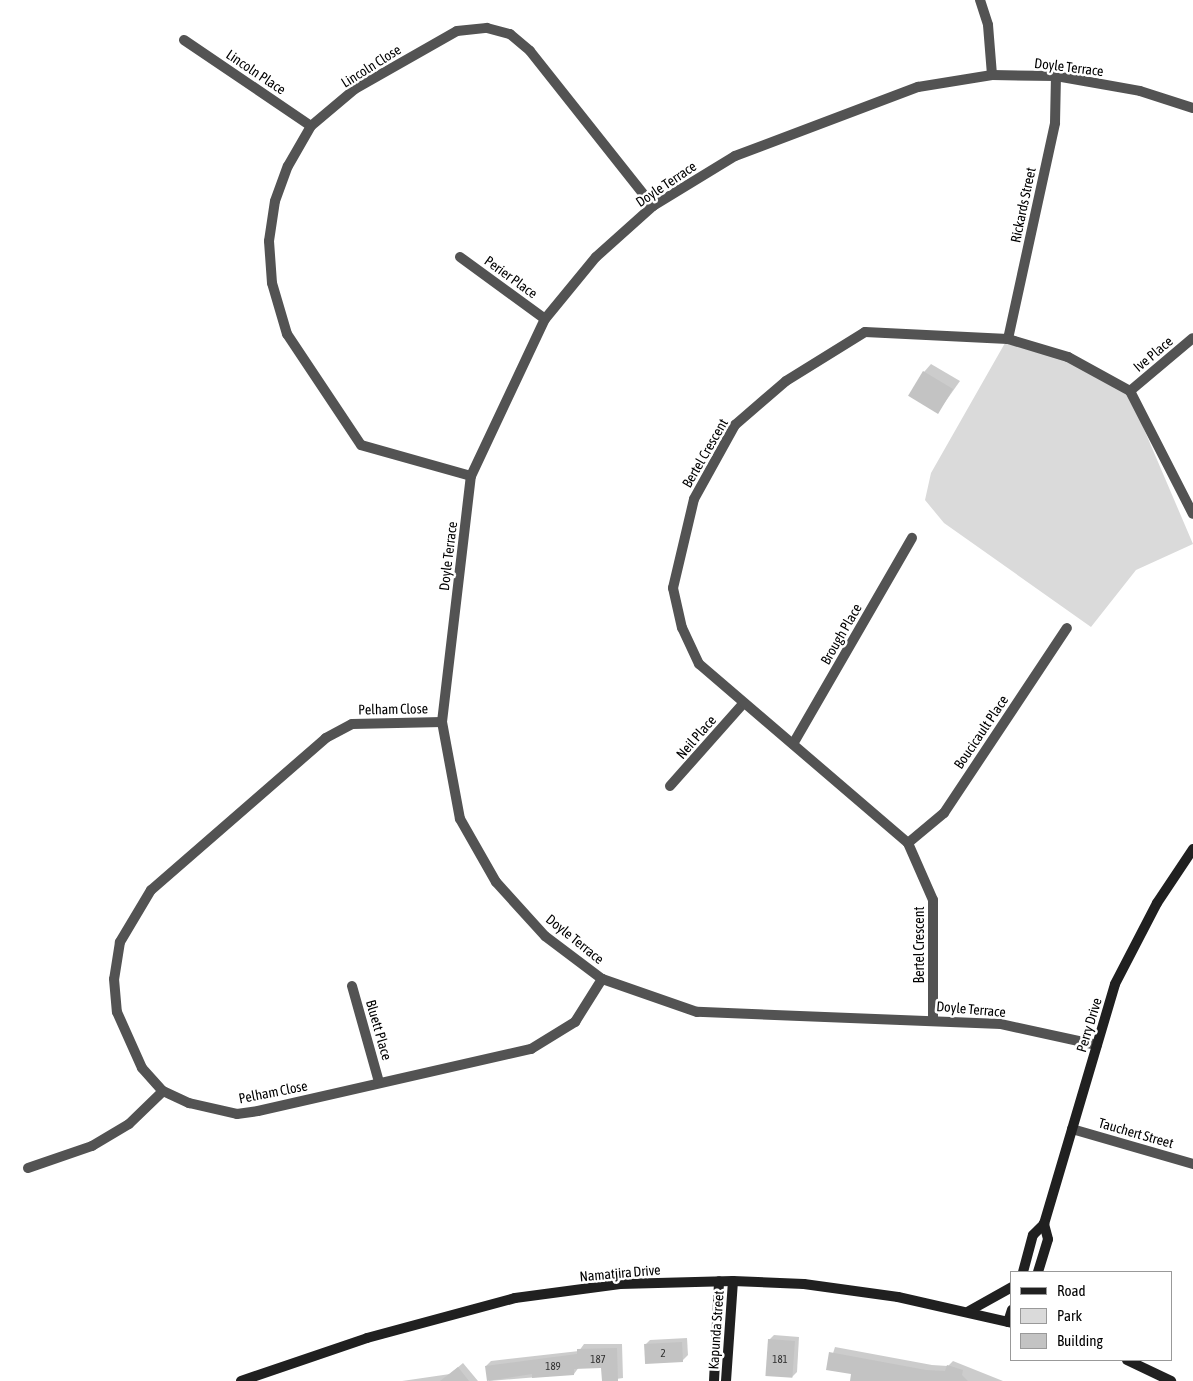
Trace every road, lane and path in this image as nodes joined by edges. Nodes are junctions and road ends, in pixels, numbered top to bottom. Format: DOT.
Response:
graph roads {
  1 [pos="980,0"];
  2 [pos="184,40"];
  3 [pos="992,75"];
  4 [pos="1056,76"];
  5 [pos="1193,108"];
  6 [pos="311,126"];
  7 [pos="653,206"];
  8 [pos="460,257"];
  9 [pos="545,318"];
  10 [pos="1193,338"];
  11 [pos="1008,339"];
  12 [pos="1130,391"];
  13 [pos="471,476"];
  14 [pos="1193,514"];
  15 [pos="912,538"];
  16 [pos="1067,628"];
  17 [pos="742,705"];
  18 [pos="442,722"];
  19 [pos="793,744"];
  20 [pos="670,786"];
  21 [pos="908,843"];
  22 [pos="1193,849"];
  23 [pos="602,979"];
  24 [pos="352,986"];
  25 [pos="933,1019"];
  26 [pos="1097,1045"];
  27 [pos="379,1082"];
  28 [pos="163,1090"];
  29 [pos="1072,1129"];
  30 [pos="1193,1164"];
  31 [pos="28,1168"];
  32 [pos="1044,1224"];
  33 [pos="1023,1271"];
  34 [pos="1038,1271"];
  35 [pos="719,1281"];
  36 [pos="732,1281"];
  37 [pos="1010,1288"];
  38 [pos="969,1311"];
  39 [pos="1010,1322"];
  40 [pos="1129,1361"];
  41 [pos="240,1381"];
  42 [pos="714,1381"];
  43 [pos="726,1381"];
  44 [pos="1171,1381"];
  1 -- 3 [label="street"];
  2 -- 6 [label="street, Lincoln Place"];
  3 -- 4 [label="street, Doyle Terrace"];
  3 -- 7 [label="street, Doyle Terrace"];
  4 -- 5 [label="street, Doyle Terrace"];
  4 -- 11 [label="street, Rickards Street"];
  6 -- 7 [label="street, Lincoln Close"];
  6 -- 13 [label="street, Lincoln Close"];
  7 -- 9 [label="street, Doyle Terrace"];
  8 -- 9 [label="street, Perier Place"];
  9 -- 13 [label="street, Doyle Terrace"];
  10 -- 12 [label="street, Ive Place"];
  11 -- 12 [label="street, Bertel Crescent"];
  11 -- 17 [label="street, Bertel Crescent"];
  12 -- 14 [label="street"];
  13 -- 18 [label="street, Doyle Terrace"];
  15 -- 19 [label="street, Brough Place"];
  16 -- 21 [label="street, Boucicault Place"];
  17 -- 19 [label="street, Bertel Crescent"];
  17 -- 20 [label="street, Neil Place"];
  18 -- 23 [label="street, Doyle Terrace"];
  18 -- 28 [label="street, Pelham Close"];
  19 -- 21 [label="street, Bertel Crescent"];
  21 -- 25 [label="street, Bertel Crescent"];
  22 -- 26 [label="main road, Perry Drive"];
  23 -- 25 [label="street, Doyle Terrace"];
  23 -- 27 [label="street, Pelham Close"];
  24 -- 27 [label="street, Bluett Place"];
  25 -- 26 [label="street, Doyle Terrace"];
  26 -- 29 [label="main road, Perry Drive"];
  27 -- 28 [label="street, Pelham Close"];
  28 -- 31 [label="street"];
  29 -- 30 [label="street, Tauchert Street"];
  29 -- 32 [label="main road, Perry Drive"];
  32 -- 33 [label="main road, Perry Drive"];
  32 -- 34 [label="main road, Perry Drive"];
  35 -- 36 [label="main road, Namatjira Drive"];
  35 -- 41 [label="main road, Namatjira Drive"];
  35 -- 42 [label="main road, Kapunda Street"];
  36 -- 38 [label="main road, Namatjira Drive"];
  36 -- 43 [label="main road, Kapunda Street"];
  37 -- 38 [label="main road"];
  38 -- 39 [label="main road, Namatjira Drive"];
  40 -- 44 [label="main road"];
}
